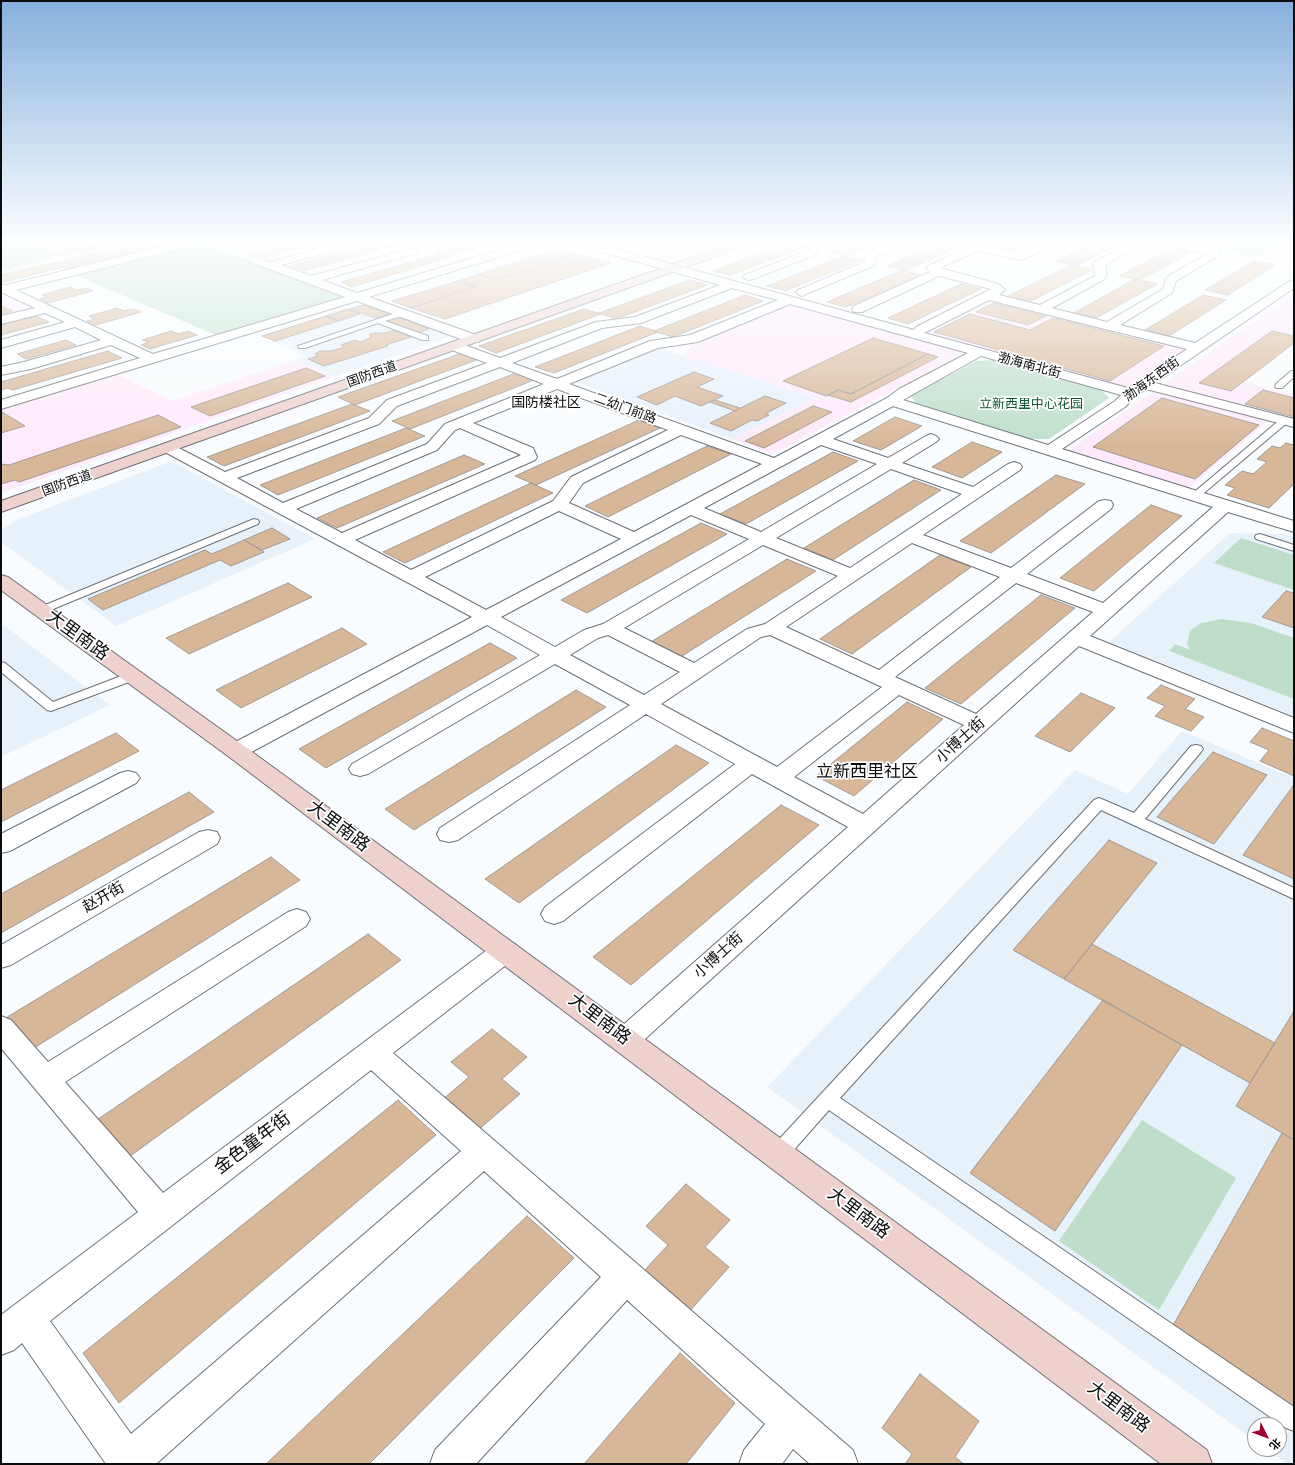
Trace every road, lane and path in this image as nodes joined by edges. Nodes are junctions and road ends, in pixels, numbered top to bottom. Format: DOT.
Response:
graph roads {
  1 [pos="36,311"];
  2 [pos="51,311"];
  3 [pos="310,311"];
  4 [pos="398,311"];
  5 [pos="551,311"];
  6 [pos="660,311"];
  7 [pos="761,311"];
  8 [pos="830,311"];
  9 [pos="958,311"];
  10 [pos="1050,311"];
  11 [pos="1134,311"];
  12 [pos="1252,311"];
  13 [pos="402,313"];
  14 [pos="1,320"];
  15 [pos="378,321"];
  16 [pos="76,323"];
  17 [pos="1109,326"];
  18 [pos="920,330"];
  19 [pos="425,338"];
  20 [pos="474,339"];
  21 [pos="113,340"];
  22 [pos="1,344"];
  23 [pos="302,346"];
  24 [pos="454,346"];
  25 [pos="1198,348"];
  26 [pos="978,352"];
  27 [pos="152,359"];
  28 [pos="498,362"];
  29 [pos="2,370"];
  30 [pos="1294,373"];
  31 [pos="556,384"];
  32 [pos="1144,384"];
  33 [pos="1279,386"];
  34 [pos="1130,393"];
  35 [pos="892,401"];
  36 [pos="1,405"];
  37 [pos="1289,422"];
  38 [pos="460,423"];
  39 [pos="681,429"];
  40 [pos="819,439"];
  41 [pos="931,439"];
  42 [pos="168,448"];
  43 [pos="1050,450"];
  44 [pos="773,463"];
  45 [pos="889,464"];
  46 [pos="1014,467"];
  47 [pos="224,478"];
  48 [pos="974,493"];
  49 [pos="1195,496"];
  50 [pos="559,505"];
  51 [pos="1105,505"];
  52 [pos="1225,505"];
  53 [pos="1,507"];
  54 [pos="689,508"];
  55 [pos="282,509"];
  56 [pos="254,522"];
  57 [pos="1294,527"];
  58 [pos="910,536"];
  59 [pos="1260,537"];
  60 [pos="634,538"];
  61 [pos="763,538"];
  62 [pos="341,540"];
  63 [pos="1294,548"];
  64 [pos="851,575"];
  65 [pos="1014,575"];
  66 [pos="411,577"];
  67 [pos="1,580"];
  68 [pos="42,610"];
  69 [pos="1106,611"];
  70 [pos="486,617"];
  71 [pos="610,628"];
  72 [pos="772,628"];
  73 [pos="1076,638"];
  74 [pos="555,655"];
  75 [pos="1,666"];
  76 [pos="694,671"];
  77 [pos="133,676"];
  78 [pos="889,682"];
  79 [pos="644,704"];
  80 [pos="979,724"];
  81 [pos="1294,726"];
  82 [pos="1196,749"];
  83 [pos="236,751"];
  84 [pos="752,763"];
  85 [pos="360,769"];
  86 [pos="128,778"];
  87 [pos="778,778"];
  88 [pos="1136,820"];
  89 [pos="865,826"];
  90 [pos="449,834"];
  91 [pos="208,838"];
  92 [pos="1,845"];
  93 [pos="1294,894"];
  94 [pos="554,914"];
  95 [pos="297,920"];
  96 [pos="505,951"];
  97 [pos="1,958"];
  98 [pos="1,1028"];
  99 [pos="625,1040"];
  100 [pos="372,1053"];
  101 [pos="45,1079"];
  102 [pos="827,1099"];
  103 [pos="484,1151"];
  104 [pos="778,1154"];
  105 [pos="161,1215"];
  106 [pos="626,1276"];
  107 [pos="13,1328"];
  108 [pos="1294,1420"];
  109 [pos="791,1421"];
  110 [pos="128,1463"];
  111 [pos="449,1464"];
  112 [pos="758,1464"];
  113 [pos="839,1464"];
  114 [pos="1193,1464"];
  1 -- 14 [label="street"];
  2 -- 16 [label="street"];
  3 -- 27 [label="street"];
  4 -- 13 [label="street"];
  5 -- 20 [label="street, 国防西道"];
  6 -- 28 [label="street"];
  7 -- 31 [label="street"];
  8 -- 26 [label="street, 渤海南北街"];
  9 -- 18 [label="street"];
  10 -- 17 [label="street"];
  11 -- 17 [label="street"];
  12 -- 25 [label="street, 渤海东西街"];
  13 -- 15 [label="lane"];
  13 -- 20 [label="street"];
  15 -- 19 [label="lane"];
  15 -- 23 [label="lane"];
  16 -- 21 [label="street"];
  16 -- 22 [label="street"];
  17 -- 25 [label="street"];
  20 -- 24 [label="street, 国防西道"];
  21 -- 27 [label="street"];
  21 -- 29 [label="street"];
  24 -- 28 [label="street, 二幼门前路"];
  24 -- 42 [label="street, 国防西道"];
  25 -- 32 [label="street, 渤海东西街"];
  26 -- 34 [label="street, 渤海南北街"];
  26 -- 35 [label="street"];
  27 -- 36 [label="street"];
  28 -- 31 [label="street, 二幼门前路"];
  28 -- 47 [label="street"];
  30 -- 33 [label="lane"];
  31 -- 38 [label="street"];
  31 -- 39 [label="street, 二幼门前路"];
  32 -- 34 [label="street, 渤海东西街"];
  32 -- 37 [label="street"];
  34 -- 43 [label="street, 渤海东西街"];
  35 -- 40 [label="street"];
  35 -- 43 [label="street"];
  37 -- 49 [label="lane"];
  38 -- 55 [label="street"];
  38 -- 62 [label="street"];
  39 -- 44 [label="street, 二幼门前路"];
  39 -- 50 [label="street"];
  40 -- 44 [label="street"];
  40 -- 45 [label="street"];
  41 -- 45 [label="street"];
  42 -- 47 [label="street"];
  42 -- 53 [label="street, 国防西道"];
  43 -- 49 [label="street"];
  44 -- 54 [label="street"];
  45 -- 48 [label="street"];
  45 -- 61 [label="street"];
  46 -- 48 [label="street"];
  47 -- 55 [label="street"];
  48 -- 58 [label="street"];
  49 -- 52 [label="street"];
  50 -- 60 [label="street"];
  50 -- 66 [label="street"];
  51 -- 65 [label="street"];
  52 -- 57 [label="street"];
  52 -- 69 [label="street, 小博士街"];
  54 -- 60 [label="street"];
  54 -- 61 [label="street"];
  55 -- 62 [label="street"];
  56 -- 68 [label="lane"];
  58 -- 64 [label="street"];
  58 -- 65 [label="street"];
  59 -- 63 [label="lane"];
  60 -- 70 [label="street"];
  61 -- 64 [label="street"];
  61 -- 71 [label="street"];
  62 -- 66 [label="street"];
  64 -- 72 [label="street"];
  65 -- 69 [label="street"];
  65 -- 78 [label="street"];
  66 -- 70 [label="street"];
  67 -- 68 [label="street, 大里南路"];
  68 -- 77 [label="street, 大里南路"];
  69 -- 73 [label="street, 小博士街"];
  70 -- 74 [label="street"];
  70 -- 83 [label="street"];
  71 -- 74 [label="street"];
  71 -- 76 [label="street"];
  72 -- 76 [label="street"];
  72 -- 78 [label="street"];
  73 -- 80 [label="street, 小博士街"];
  73 -- 81 [label="street"];
  74 -- 79 [label="street"];
  74 -- 85 [label="street"];
  75 -- 77 [label="lane"];
  76 -- 79 [label="street"];
  77 -- 83 [label="street, 大里南路"];
  78 -- 80 [label="street"];
  78 -- 87 [label="street"];
  79 -- 84 [label="street"];
  79 -- 90 [label="street"];
  80 -- 89 [label="street, 小博士街"];
  82 -- 88 [label="lane"];
  83 -- 96 [label="street, 大里南路"];
  84 -- 87 [label="street"];
  84 -- 94 [label="street"];
  86 -- 92 [label="street"];
  87 -- 89 [label="street"];
  88 -- 93 [label="lane"];
  88 -- 102 [label="lane"];
  89 -- 99 [label="street, 小博士街"];
  91 -- 97 [label="street, 赵开街"];
  95 -- 101 [label="street"];
  96 -- 99 [label="street, 大里南路"];
  96 -- 100 [label="street, 金色童年街"];
  98 -- 101 [label="street"];
  99 -- 104 [label="street, 大里南路"];
  100 -- 103 [label="street"];
  100 -- 105 [label="street, 金色童年街"];
  101 -- 105 [label="street"];
  102 -- 104 [label="lane"];
  102 -- 108 [label="lane"];
  103 -- 106 [label="street"];
  103 -- 110 [label="street"];
  104 -- 114 [label="street, 大里南路"];
  105 -- 107 [label="street, 金色童年街"];
  106 -- 109 [label="street"];
  106 -- 111 [label="street"];
  107 -- 110 [label="street"];
  109 -- 112 [label="street"];
  109 -- 113 [label="street"];
}
